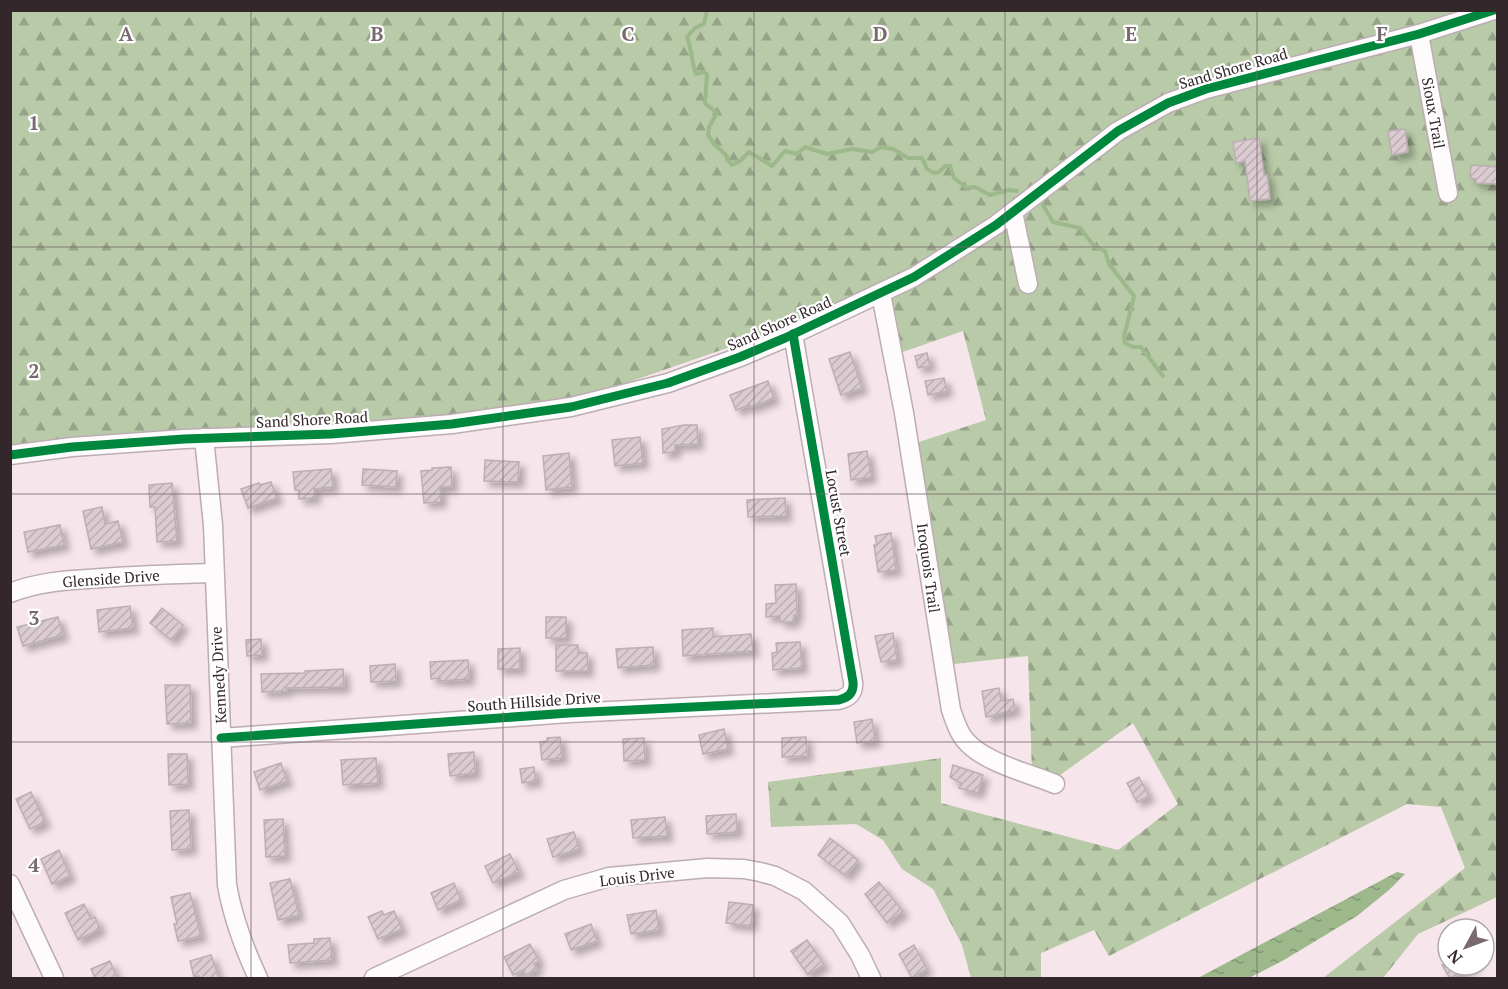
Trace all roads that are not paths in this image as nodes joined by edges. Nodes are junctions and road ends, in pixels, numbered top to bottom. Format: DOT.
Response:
graph roads {
  1 [pos="1490,11"];
  2 [pos="1419,34"];
  3 [pos="1448,193"];
  4 [pos="1014,211"];
  5 [pos="1028,284"];
  6 [pos="881,294"];
  7 [pos="793,334"];
  8 [pos="204,438"];
  9 [pos="10,455"];
  10 [pos="214,573"];
  11 [pos="10,593"];
  12 [pos="849,696"];
  13 [pos="221,738"];
  14 [pos="1056,784"];
  15 [pos="10,884"];
  16 [pos="54,978"];
  17 [pos="258,978"];
  18 [pos="374,978"];
  19 [pos="871,978"];
  1 -- 2 [label="street, Sand Shore Road"];
  2 -- 3 [label="street, Sioux Trail"];
  2 -- 4 [label="street, Sand Shore Road"];
  4 -- 5 [label="street"];
  4 -- 6 [label="street, Sand Shore Road"];
  6 -- 7 [label="street, Sand Shore Road"];
  6 -- 14 [label="street, Iroquois Trail"];
  7 -- 8 [label="street, Sand Shore Road"];
  7 -- 12 [label="street, Locust Street"];
  8 -- 9 [label="street, Sand Shore Road"];
  8 -- 10 [label="street, Kennedy Drive"];
  10 -- 11 [label="street, Glenside Drive"];
  10 -- 13 [label="street, Kennedy Drive"];
  12 -- 13 [label="street, South Hillside Drive"];
  13 -- 17 [label="street, Kennedy Drive"];
  15 -- 16 [label="street"];
  18 -- 19 [label="street, Louis Drive"];
}
